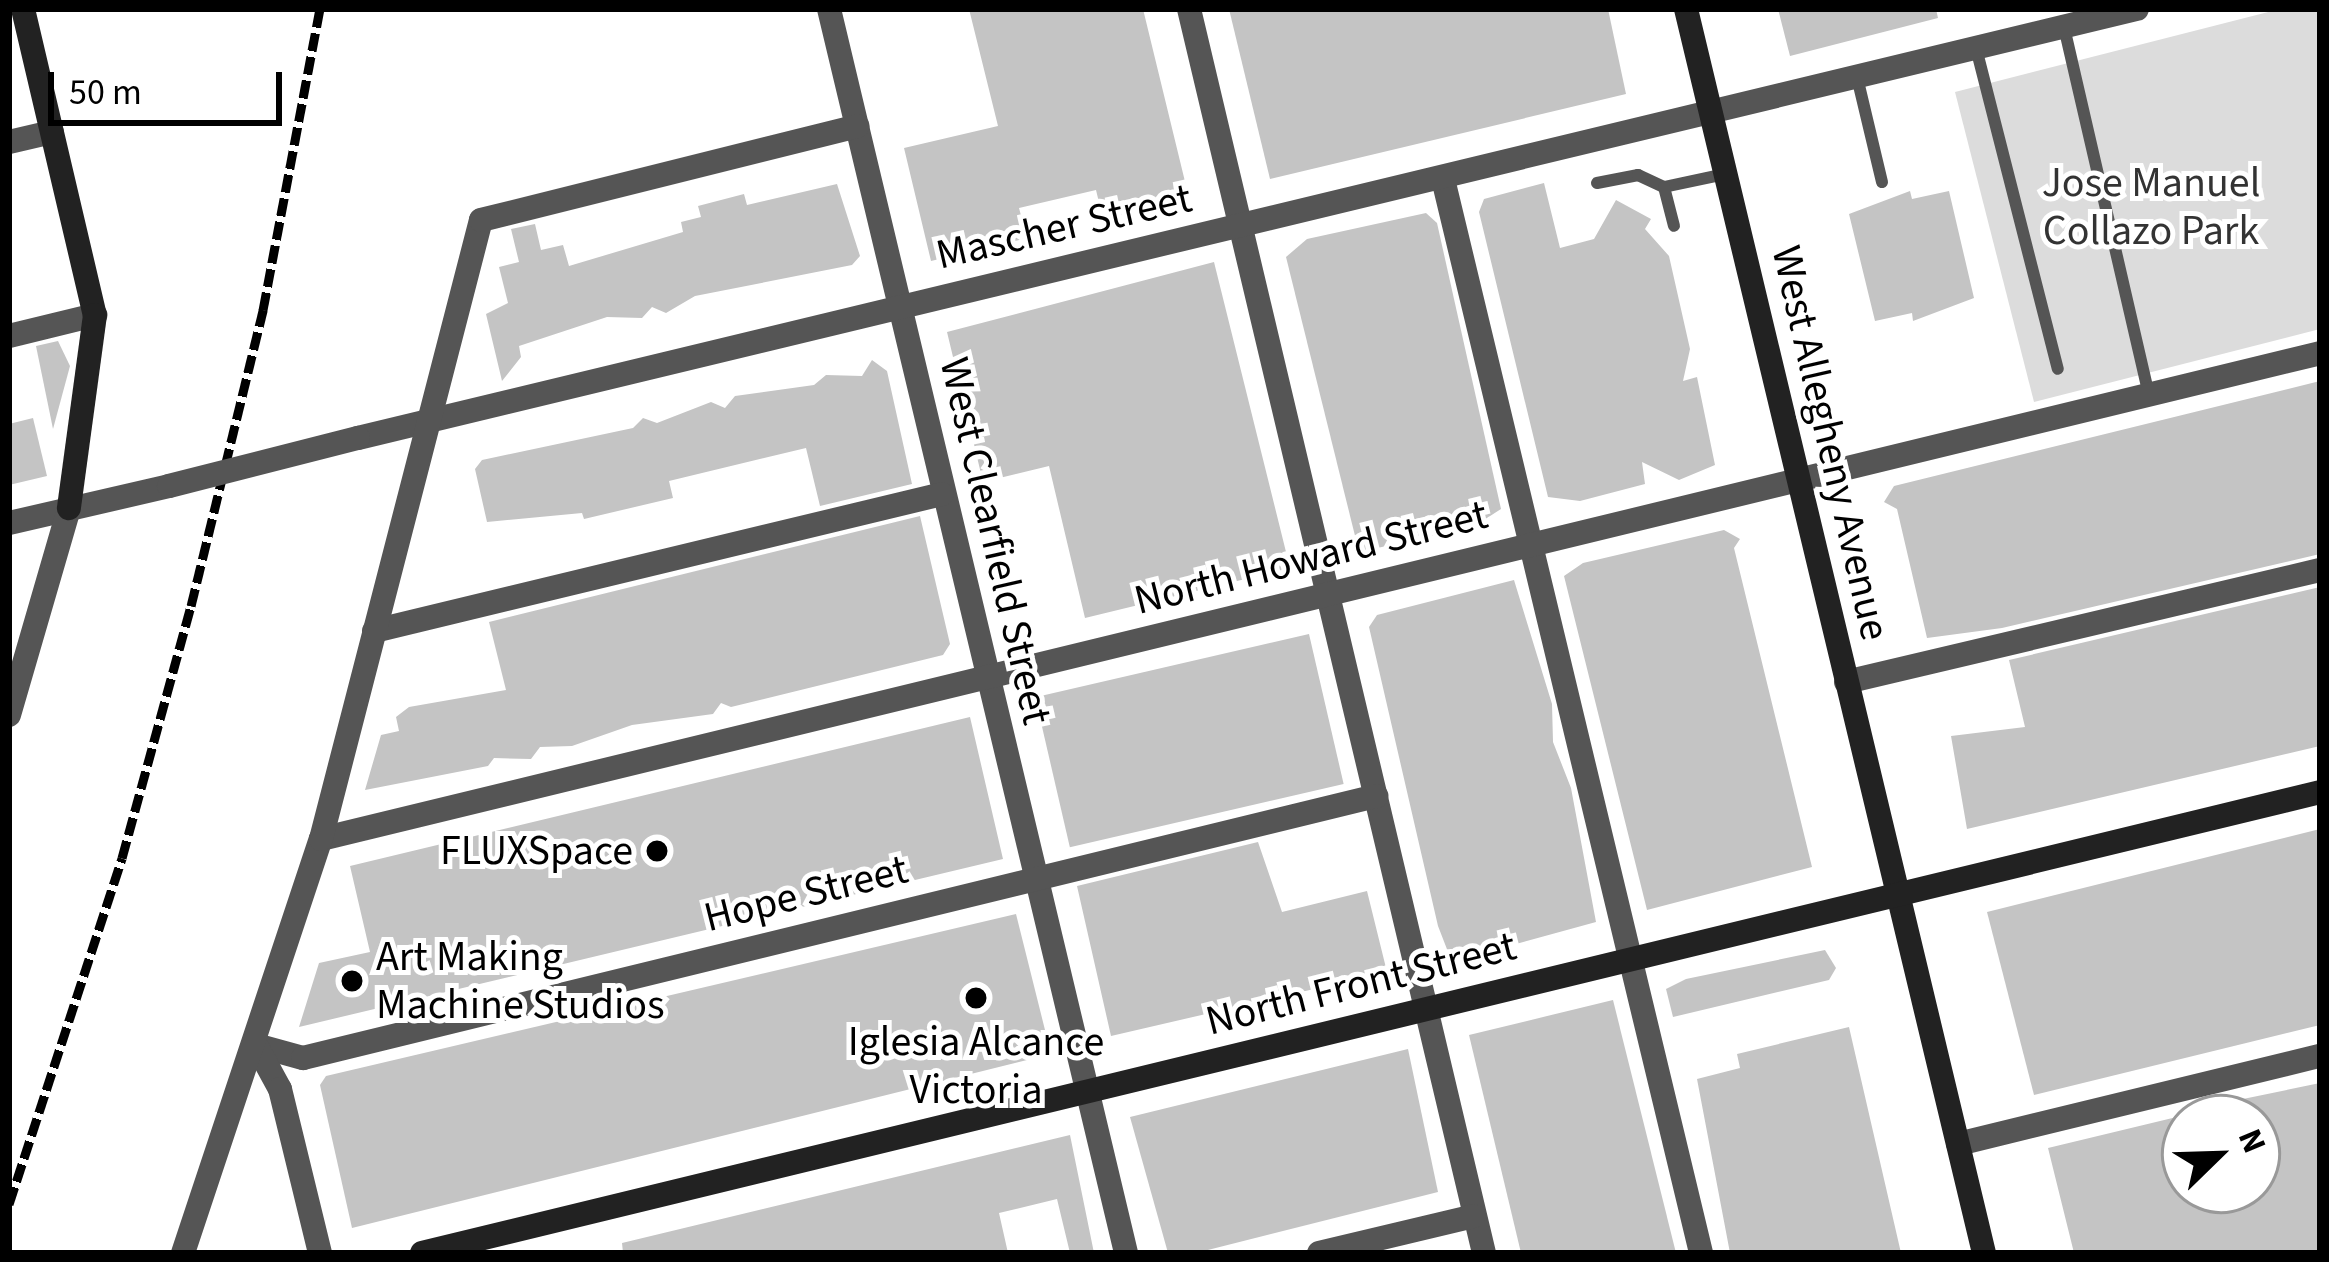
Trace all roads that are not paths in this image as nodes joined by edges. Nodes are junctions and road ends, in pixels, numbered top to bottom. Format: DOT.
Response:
graph roads {
  1 [pos="23,9"];
  2 [pos="829,9"];
  3 [pos="1189,9"];
  4 [pos="1686,9"];
  5 [pos="2137,9"];
  6 [pos="2064,27"];
  7 [pos="1976,48"];
  8 [pos="1857,76"];
  9 [pos="1710,112"];
  10 [pos="856,126"];
  11 [pos="52,131"];
  12 [pos="9,142"];
  13 [pos="1725,174"];
  14 [pos="1443,179"];
  15 [pos="1882,182"];
  16 [pos="1597,183"];
  17 [pos="1664,187"];
  18 [pos="1239,225"];
  19 [pos="1674,226"];
  20 [pos="899,306"];
  21 [pos="95,315"];
  22 [pos="9,336"];
  23 [pos="2320,353"];
  24 [pos="2057,369"];
  25 [pos="2149,395"];
  26 [pos="426,424"];
  27 [pos="1798,479"];
  28 [pos="942,494"];
  29 [pos="69,508"];
  30 [pos="9,523"];
  31 [pos="1529,545"];
  32 [pos="2320,570"];
  33 [pos="1328,593"];
  34 [pos="374,631"];
  35 [pos="986,676"];
  36 [pos="1846,682"];
  37 [pos="9,715"];
  38 [pos="2320,792"];
  39 [pos="1376,796"];
  40 [pos="321,839"];
  41 [pos="1036,878"];
  42 [pos="1898,896"];
  43 [pos="1631,957"];
  44 [pos="1427,1009"];
  45 [pos="256,1045"];
  46 [pos="2320,1056"];
  47 [pos="1089,1090"];
  48 [pos="1958,1144"];
  49 [pos="1474,1216"];
  50 [pos="184,1253"];
  51 [pos="320,1253"];
  52 [pos="422,1253"];
  53 [pos="1126,1253"];
  54 [pos="1318,1253"];
  55 [pos="1484,1253"];
  56 [pos="1701,1253"];
  57 [pos="1984,1253"];
  1 -- 11 [label="street"];
  2 -- 10 [label="street, West Clearfield Street"];
  3 -- 18 [label="street"];
  4 -- 9 [label="street, West Allegheny Avenue"];
  5 -- 6 [label="street, Mascher Street"];
  6 -- 7 [label="street, Mascher Street"];
  6 -- 25 [label="lane"];
  7 -- 8 [label="street, Mascher Street"];
  7 -- 24 [label="lane"];
  8 -- 9 [label="street, Mascher Street"];
  8 -- 15 [label="lane"];
  9 -- 13 [label="street, West Allegheny Avenue"];
  9 -- 14 [label="street, Mascher Street"];
  10 -- 20 [label="street, West Clearfield Street"];
  10 -- 26 [label="street"];
  11 -- 12 [label="street"];
  11 -- 21 [label="street"];
  13 -- 17 [label="lane"];
  13 -- 27 [label="street, West Allegheny Avenue"];
  14 -- 18 [label="street, Mascher Street"];
  14 -- 31 [label="street"];
  16 -- 17 [label="lane"];
  17 -- 19 [label="lane"];
  18 -- 20 [label="street, Mascher Street"];
  18 -- 33 [label="street"];
  20 -- 26 [label="street, Mascher Street"];
  20 -- 28 [label="street, West Clearfield Street"];
  21 -- 22 [label="street"];
  21 -- 29 [label="street"];
  23 -- 25 [label="street, North Howard Street"];
  25 -- 27 [label="street, North Howard Street"];
  26 -- 29 [label="street, Mascher Street, bridge"];
  26 -- 34 [label="street"];
  27 -- 31 [label="street, North Howard Street"];
  27 -- 36 [label="street, West Allegheny Avenue"];
  28 -- 34 [label="street"];
  28 -- 35 [label="street, West Clearfield Street"];
  29 -- 30 [label="street, Mascher Street"];
  29 -- 37 [label="street"];
  31 -- 33 [label="street, North Howard Street"];
  31 -- 43 [label="street"];
  32 -- 36 [label="street"];
  33 -- 35 [label="street, North Howard Street"];
  33 -- 39 [label="street"];
  34 -- 40 [label="street"];
  35 -- 40 [label="street, North Howard Street"];
  35 -- 41 [label="street, West Clearfield Street"];
  36 -- 42 [label="street, West Allegheny Avenue"];
  38 -- 42 [label="street, North Front Street"];
  39 -- 41 [label="street, Hope Street"];
  39 -- 44 [label="street"];
  40 -- 45 [label="street"];
  41 -- 45 [label="street, Hope Street"];
  41 -- 47 [label="street, West Clearfield Street"];
  42 -- 43 [label="street, North Front Street"];
  42 -- 48 [label="street, West Allegheny Avenue"];
  43 -- 44 [label="street, North Front Street"];
  43 -- 56 [label="street"];
  44 -- 47 [label="street, North Front Street"];
  44 -- 49 [label="street"];
  45 -- 50 [label="street"];
  45 -- 51 [label="street"];
  46 -- 48 [label="street"];
  47 -- 52 [label="street, North Front Street"];
  47 -- 53 [label="street, West Clearfield Street"];
  48 -- 57 [label="street, West Allegheny Avenue"];
  49 -- 54 [label="street"];
  49 -- 55 [label="street"];
}
